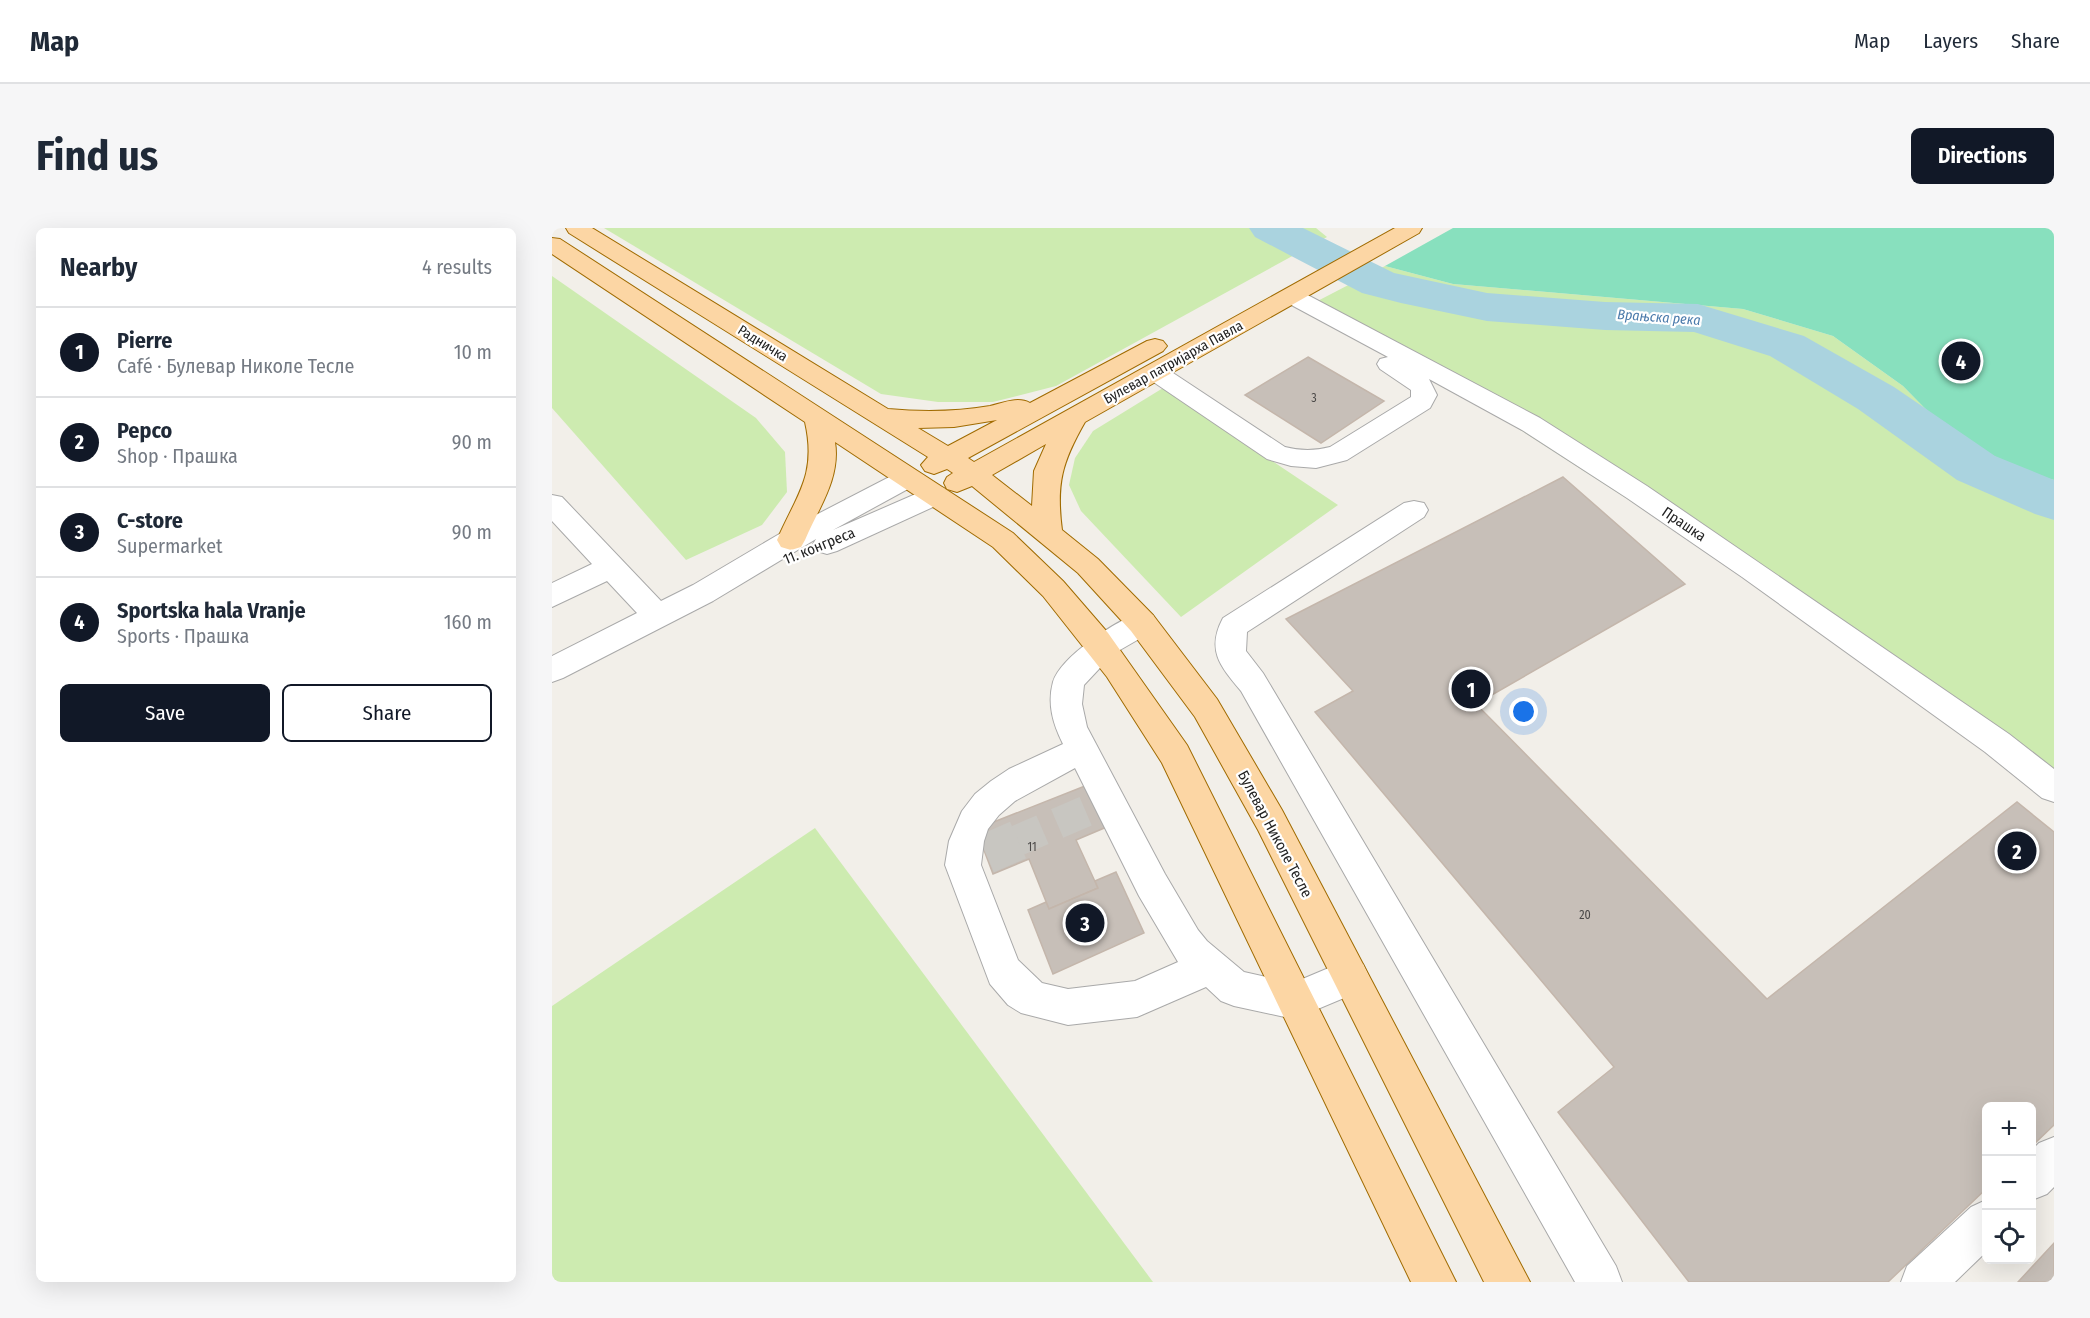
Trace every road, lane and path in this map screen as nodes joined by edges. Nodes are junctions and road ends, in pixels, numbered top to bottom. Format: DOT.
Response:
graph roads {
  1 [pos="577,228"];
  2 [pos="1411,228"];
  3 [pos="1372,235"];
  4 [pos="552,244"];
  5 [pos="1293,283"];
  6 [pos="1330,330"];
  7 [pos="1408,366"];
  8 [pos="1155,372"];
  9 [pos="1070,406"];
  10 [pos="880,416"];
  11 [pos="817,420"];
  12 [pos="961,465"];
  13 [pos="921,487"];
  14 [pos="552,504"];
  15 [pos="1414,510"];
  16 [pos="1048,532"];
  17 [pos="791,540"];
  18 [pos="611,567"];
  19 [pos="703,593"];
  20 [pos="552,596"];
  21 [pos="657,616"];
  22 [pos="1142,623"];
  23 [pos="1102,645"];
  24 [pos="552,670"];
  25 [pos="1083,750"];
  26 [pos="2054,788"];
  27 [pos="1210,967"];
  28 [pos="1350,977"];
  29 [pos="1294,1001"];
  30 [pos="2054,1158"];
  31 [pos="2036,1174"];
  32 [pos="1982,1226"];
  33 [pos="1434,1282"];
  34 [pos="1508,1282"];
  35 [pos="1600,1282"];
  36 [pos="1923,1282"];
  1 -- 10 [label="main road, Радничка"];
  2 -- 3 [label="main road, Булевар патријарха Павла"];
  3 -- 5 [label="main road, Булевар патријарха Павла"];
  4 -- 11 [label="main road"];
  5 -- 7 [label="street, Прашка"];
  5 -- 8 [label="main road, Булевар патријарха Павла"];
  5 -- 9 [label="main road, Булевар патријарха Павла"];
  6 -- 7 [label="street"];
  7 -- 8 [label="street"];
  7 -- 26 [label="street, Прашка"];
  8 -- 9 [label="main road, Булевар патријарха Павла"];
  9 -- 10 [label="main road"];
  9 -- 12 [label="main road, Булевар патријарха Павла"];
  9 -- 16 [label="main road"];
  10 -- 12 [label="main road, Радничка"];
  11 -- 13 [label="main road"];
  11 -- 17 [label="main road"];
  12 -- 13 [label="main road, Булевар патријарха Павла"];
  12 -- 16 [label="main road, Булевар Николе Тесле"];
  13 -- 17 [label="street, 11. конгреса"];
  13 -- 19 [label="street, 11. конгреса"];
  13 -- 23 [label="main road"];
  14 -- 18 [label="street"];
  15 -- 35 [label="street"];
  16 -- 22 [label="main road, Булевар Николе Тесле"];
  17 -- 19 [label="street, 11. конгреса"];
  18 -- 20 [label="street"];
  18 -- 21 [label="street"];
  19 -- 21 [label="street, 11. конгреса"];
  21 -- 24 [label="street, 11. конгреса"];
  22 -- 23 [label="street"];
  22 -- 28 [label="main road, Булевар Николе Тесле"];
  23 -- 25 [label="street"];
  23 -- 29 [label="main road"];
  25 -- 27 [label="street"];
  25 -- 27 [label="street"];
  27 -- 29 [label="street"];
  28 -- 29 [label="street"];
  28 -- 34 [label="main road, Булевар Николе Тесле"];
  29 -- 33 [label="main road"];
  30 -- 31 [label="street"];
  32 -- 36 [label="street"];
}
